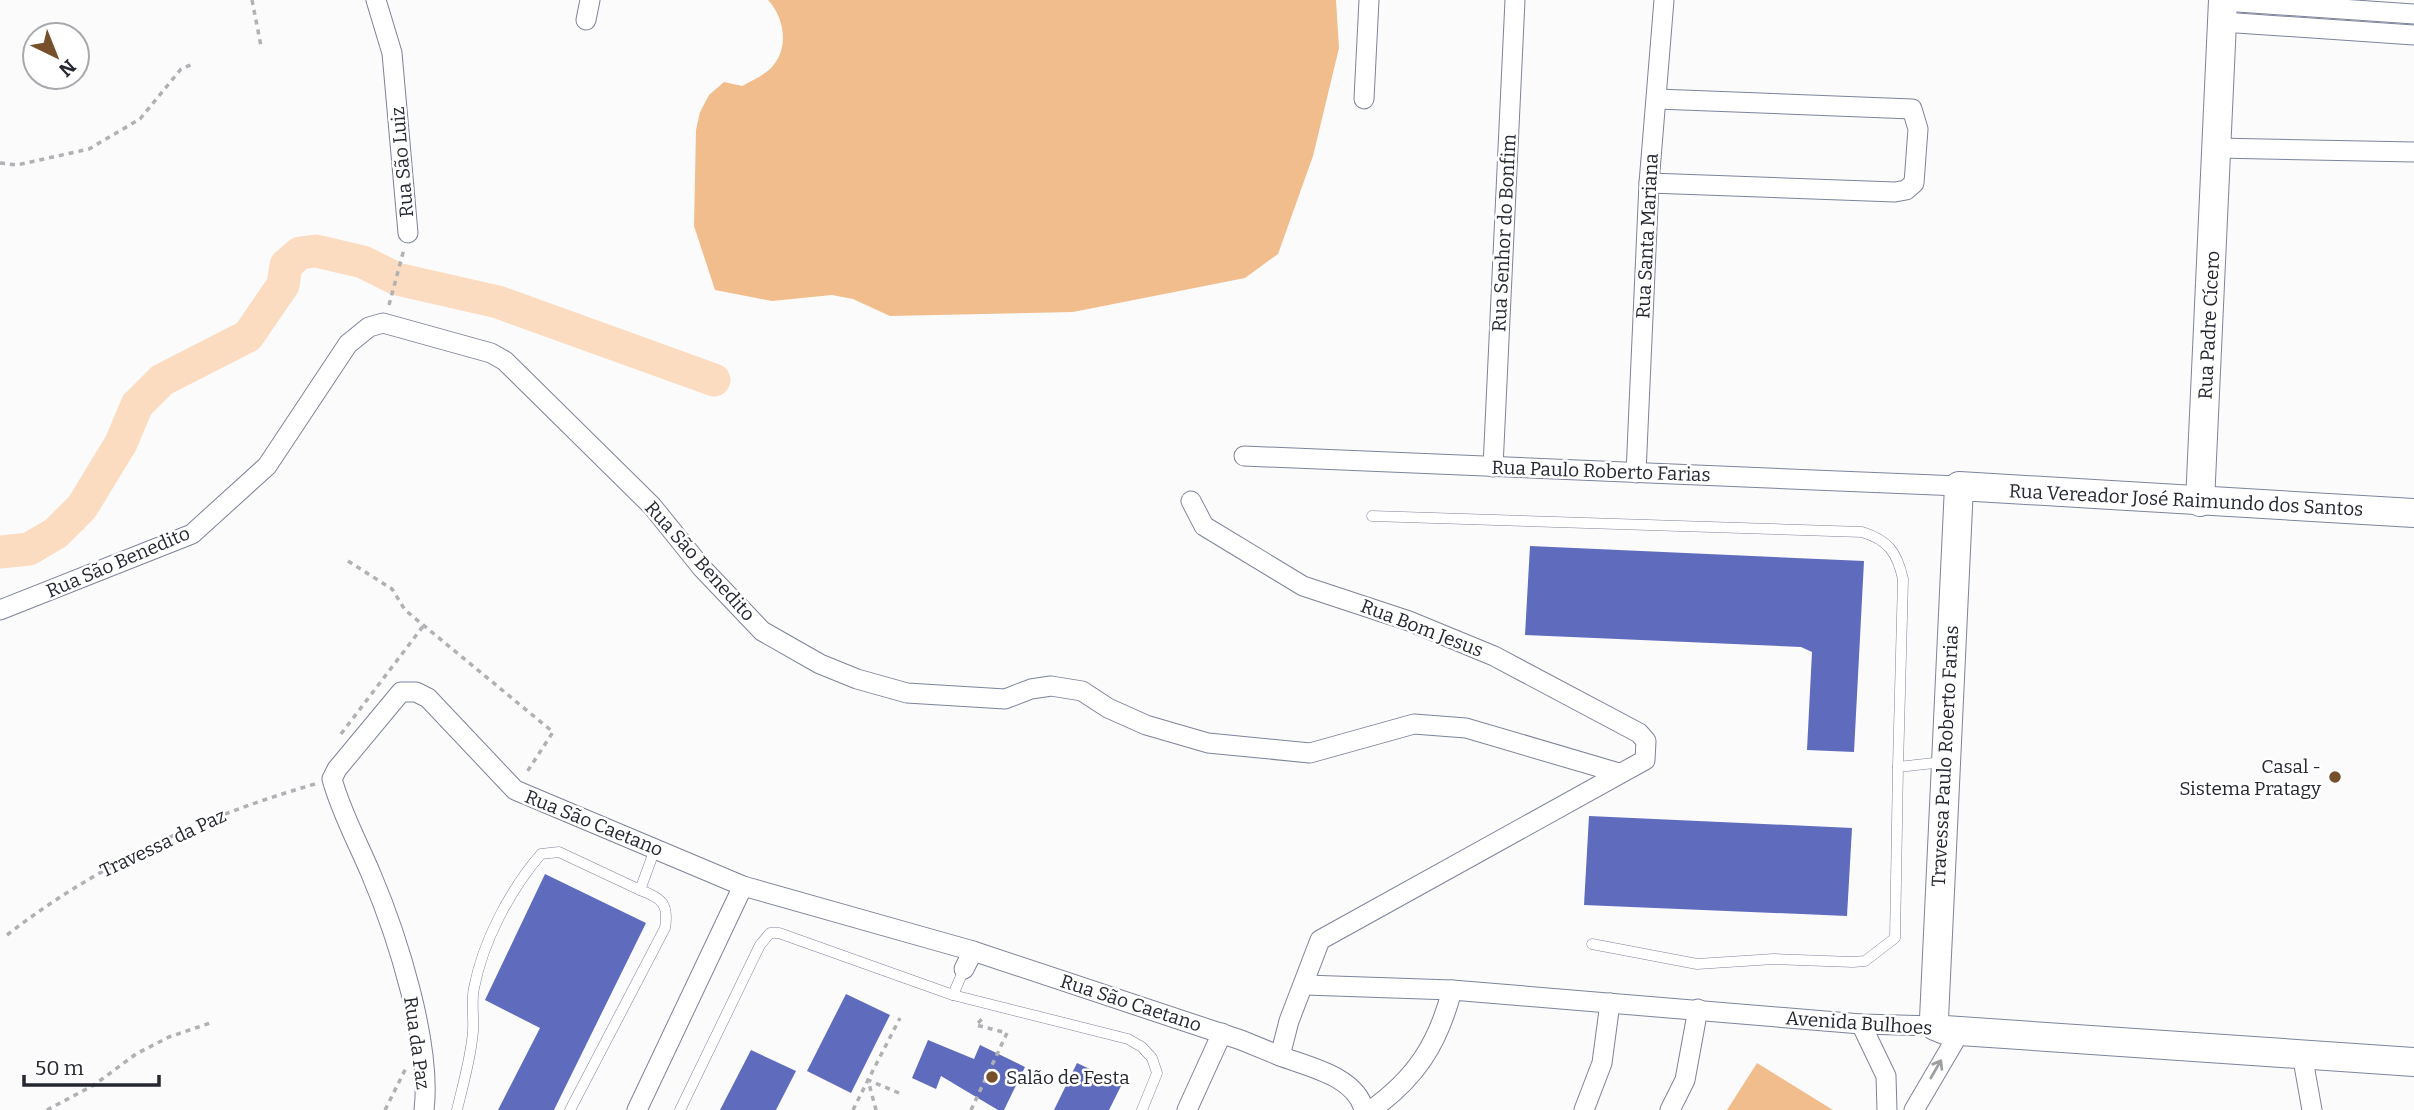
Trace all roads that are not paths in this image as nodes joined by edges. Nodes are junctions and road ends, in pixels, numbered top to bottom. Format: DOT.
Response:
graph roads {
  1 [pos="376,0"];
  2 [pos="590,0"];
  3 [pos="1369,0"];
  4 [pos="1515,0"];
  5 [pos="1664,0"];
  6 [pos="2223,8"];
  7 [pos="2414,14"];
  8 [pos="586,20"];
  9 [pos="2414,35"];
  10 [pos="1364,99"];
  11 [pos="1657,99"];
  12 [pos="2217,148"];
  13 [pos="2414,152"];
  14 [pos="1649,183"];
  15 [pos="408,233"];
  16 [pos="1244,456"];
  17 [pos="1493,467"];
  18 [pos="1636,473"];
  19 [pos="1959,486"];
  20 [pos="1191,500"];
  21 [pos="2200,502"];
  22 [pos="2414,513"];
  23 [pos="1371,516"];
  24 [pos="0,610"];
  25 [pos="1943,762"];
  26 [pos="1898,767"];
  27 [pos="1619,773"];
  28 [pos="655,848"];
  29 [pos="743,886"];
  30 [pos="640,890"];
  31 [pos="1592,944"];
  32 [pos="969,960"];
  33 [pos="407,977"];
  34 [pos="1305,985"];
  35 [pos="1452,990"];
  36 [pos="953,995"];
  37 [pos="1610,1003"];
  38 [pos="1698,1009"];
  39 [pos="1861,1024"];
  40 [pos="1947,1028"];
  41 [pos="1222,1033"];
  42 [pos="2302,1054"];
  43 [pos="1280,1056"];
  44 [pos="2414,1062"];
  45 [pos="424,1110"];
  46 [pos="457,1110"];
  47 [pos="570,1110"];
  48 [pos="637,1110"];
  49 [pos="680,1110"];
  50 [pos="1142,1110"];
  51 [pos="1187,1110"];
  52 [pos="1364,1110"];
  53 [pos="1371,1110"];
  54 [pos="1584,1110"];
  55 [pos="1670,1110"];
  56 [pos="1887,1110"];
  57 [pos="1914,1110"];
  58 [pos="2312,1110"];
  1 -- 15 [label="street, Rua São Luiz"];
  2 -- 8 [label="street"];
  3 -- 10 [label="street"];
  4 -- 17 [label="street, Rua Senhor do Bonfim"];
  5 -- 11 [label="street, Rua Santa Mariana"];
  6 -- 7 [label="street"];
  6 -- 9 [label="street"];
  6 -- 12 [label="street, Rua Padre Cícero"];
  11 -- 14 [label="street, Rua Santa Mariana"];
  11 -- 14 [label="street"];
  12 -- 13 [label="street"];
  12 -- 21 [label="street, Rua Padre Cícero"];
  14 -- 18 [label="street, Rua Santa Mariana"];
  16 -- 17 [label="street, Rua Paulo Roberto Farias"];
  17 -- 18 [label="street, Rua Paulo Roberto Farias"];
  18 -- 19 [label="street, Rua Paulo Roberto Farias"];
  19 -- 21 [label="street, Rua Vereador José Raimundo dos Santos"];
  19 -- 25 [label="street, Travessa Paulo Roberto Farias"];
  20 -- 27 [label="street, Rua Bom Jesus"];
  21 -- 22 [label="street, Rua Vereador José Raimundo dos Santos"];
  23 -- 26 [label="lane"];
  24 -- 27 [label="street, Rua São Benedito"];
  25 -- 26 [label="lane"];
  25 -- 40 [label="street, Travessa Paulo Roberto Farias"];
  26 -- 31 [label="lane"];
  27 -- 34 [label="street"];
  28 -- 29 [label="street, Rua São Caetano"];
  28 -- 30 [label="lane"];
  28 -- 33 [label="street, Rua São Caetano"];
  29 -- 32 [label="street, Rua São Caetano"];
  29 -- 48 [label="street"];
  30 -- 46 [label="lane"];
  30 -- 47 [label="lane"];
  32 -- 36 [label="lane"];
  32 -- 41 [label="street, Rua São Caetano"];
  33 -- 45 [label="street, Rua da Paz"];
  34 -- 35 [label="street, Avenida Bulhoes"];
  34 -- 43 [label="street"];
  35 -- 37 [label="street, Avenida Bulhoes"];
  35 -- 53 [label="street"];
  36 -- 49 [label="lane"];
  36 -- 50 [label="lane"];
  37 -- 38 [label="street, Avenida Bulhoes"];
  37 -- 54 [label="street"];
  38 -- 39 [label="street, Avenida Bulhoes"];
  38 -- 55 [label="street"];
  39 -- 40 [label="street, Avenida Bulhoes"];
  39 -- 56 [label="street"];
  40 -- 42 [label="street, Avenida Bulhoes"];
  57 -- 40 [label="street, one-way"];
  41 -- 43 [label="street, Rua São Caetano"];
  41 -- 51 [label="street"];
  42 -- 44 [label="street, Avenida Bulhoes"];
  42 -- 58 [label="street"];
  43 -- 52 [label="street, Rua São Caetano"];
}
